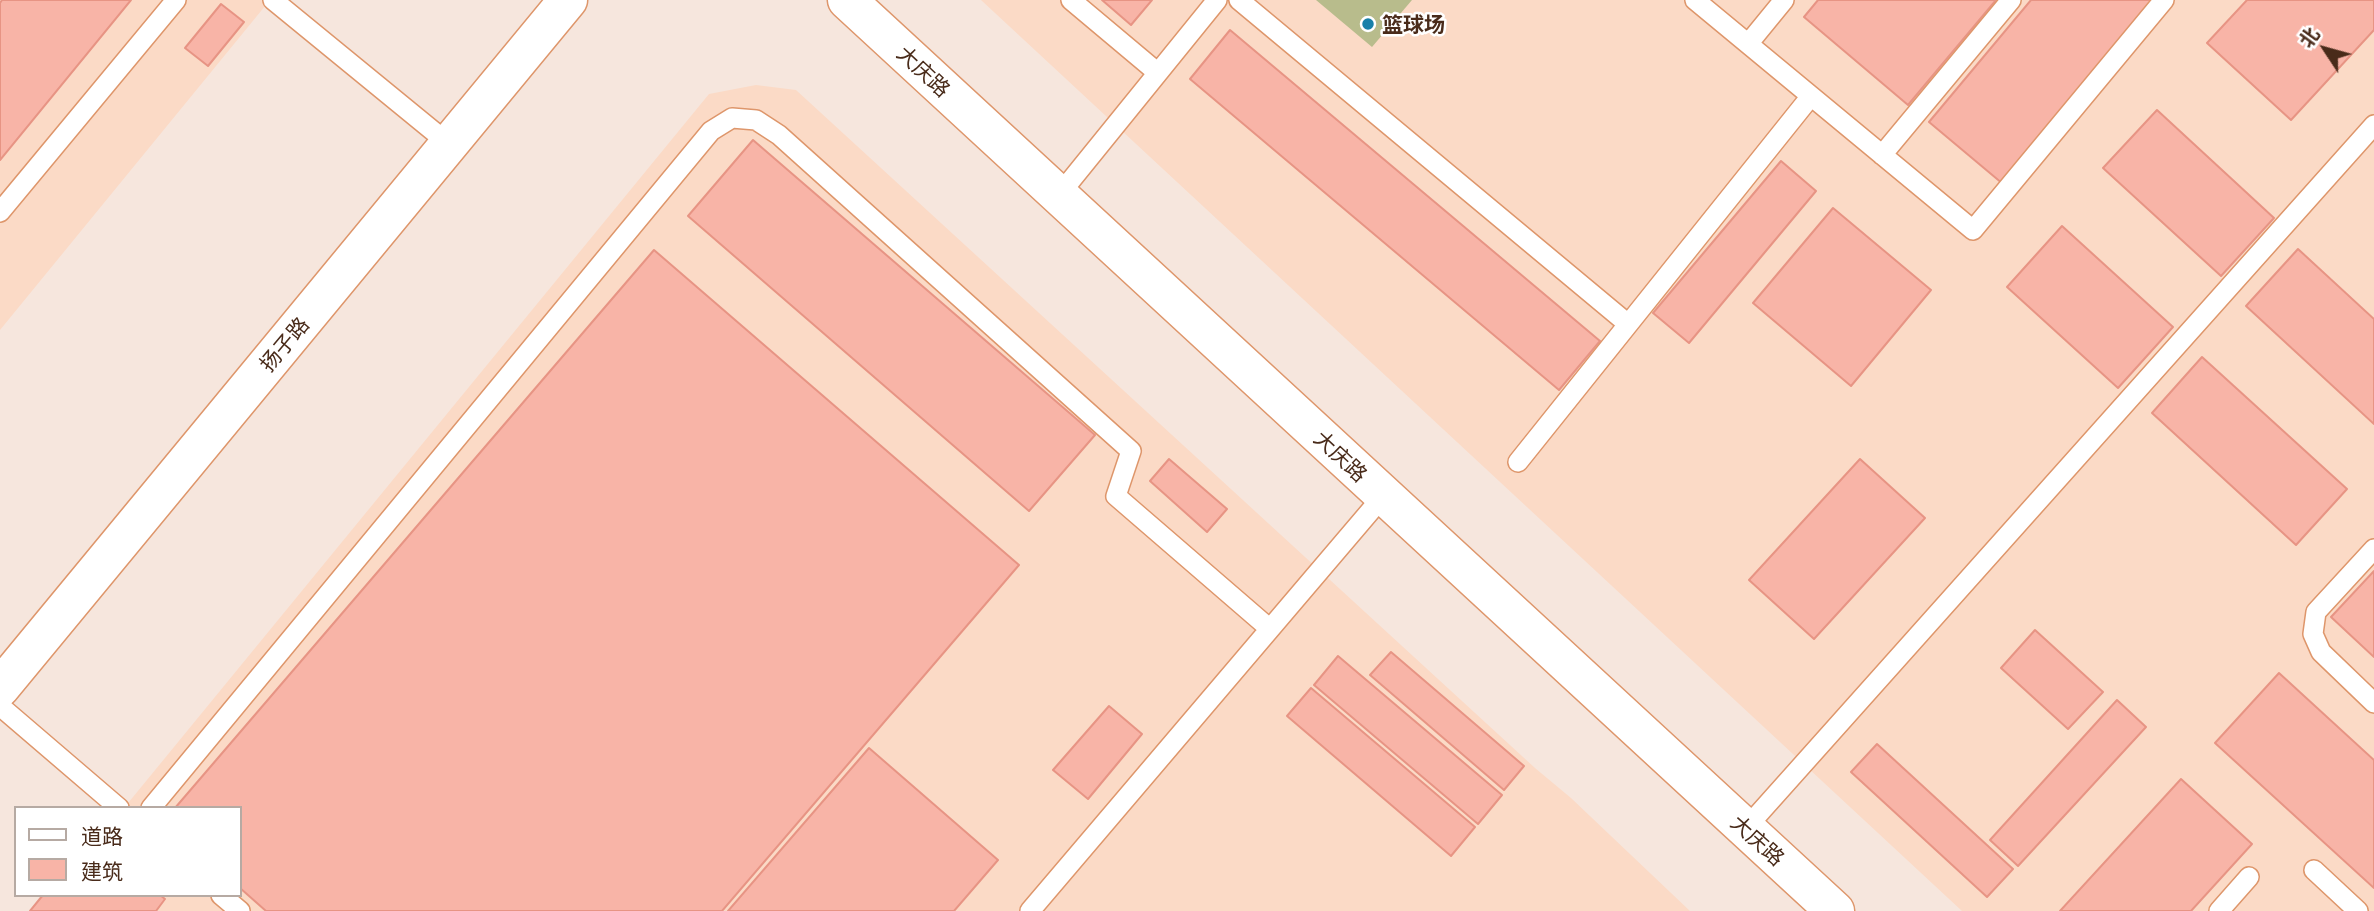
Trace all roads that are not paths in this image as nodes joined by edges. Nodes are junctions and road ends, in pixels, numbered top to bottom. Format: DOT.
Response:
graph roads {
  1 [pos="176,0"];
  2 [pos="273,0"];
  3 [pos="568,0"];
  4 [pos="847,0"];
  5 [pos="1071,0"];
  6 [pos="1217,0"];
  7 [pos="1240,0"];
  8 [pos="1695,0"];
  9 [pos="1784,0"];
  10 [pos="2011,0"];
  11 [pos="2164,0"];
  12 [pos="1748,44"];
  13 [pos="1158,73"];
  14 [pos="1811,96"];
  15 [pos="2374,125"];
  16 [pos="449,144"];
  17 [pos="1882,155"];
  18 [pos="1059,195"];
  19 [pos="0,212"];
  20 [pos="1628,324"];
  21 [pos="1518,463"];
  22 [pos="1384,495"];
  23 [pos="2374,549"];
  24 [pos="1270,629"];
  25 [pos="0,688"];
  26 [pos="2374,703"];
  27 [pos="0,706"];
  28 [pos="117,806"];
  29 [pos="153,806"];
  30 [pos="1746,828"];
  31 [pos="2314,870"];
  32 [pos="2249,877"];
  33 [pos="223,897"];
  34 [pos="240,911"];
  35 [pos="1030,911"];
  36 [pos="1835,911"];
  37 [pos="2220,911"];
  38 [pos="2358,911"];
  1 -- 19 [label="lane"];
  2 -- 16 [label="lane"];
  3 -- 16 [label="street, 扬子路"];
  4 -- 18 [label="street, 大庆路"];
  5 -- 13 [label="lane"];
  6 -- 13 [label="lane"];
  7 -- 20 [label="lane"];
  8 -- 12 [label="lane"];
  9 -- 12 [label="lane"];
  10 -- 17 [label="lane"];
  11 -- 17 [label="lane"];
  12 -- 14 [label="lane"];
  13 -- 18 [label="lane"];
  14 -- 17 [label="lane"];
  14 -- 20 [label="lane"];
  15 -- 30 [label="lane"];
  16 -- 25 [label="street, 扬子路"];
  18 -- 22 [label="street, 大庆路"];
  20 -- 21 [label="lane"];
  22 -- 24 [label="lane"];
  22 -- 30 [label="street, 大庆路"];
  23 -- 26 [label="lane"];
  24 -- 29 [label="lane"];
  24 -- 35 [label="lane"];
  27 -- 28 [label="lane"];
  30 -- 36 [label="street, 大庆路"];
  31 -- 38 [label="lane"];
  32 -- 37 [label="lane"];
  33 -- 34 [label="lane"];
}
